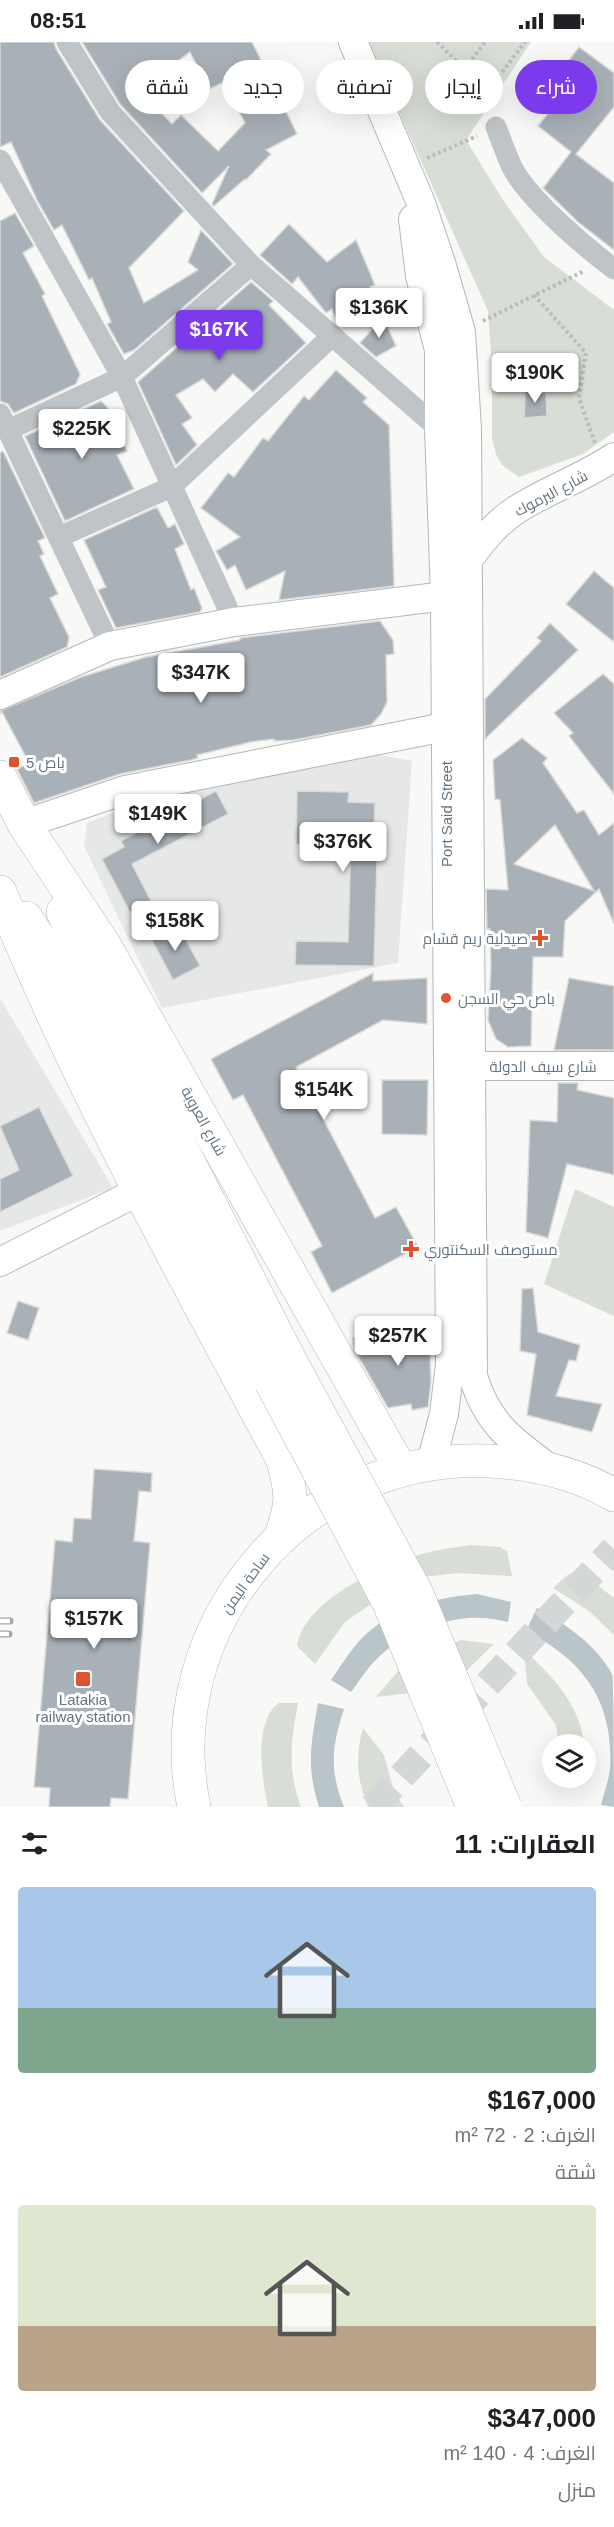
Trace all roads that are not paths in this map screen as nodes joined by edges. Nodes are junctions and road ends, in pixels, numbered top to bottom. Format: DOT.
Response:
graph roads {
  1 [pos="67,42"];
  2 [pos="353,42"];
  3 [pos="496,128"];
  4 [pos="0,160"];
  5 [pos="407,166"];
  6 [pos="250,265"];
  7 [pos="609,265"];
  8 [pos="332,336"];
  9 [pos="122,377"];
  10 [pos="4,422"];
  11 [pos="439,429"];
  12 [pos="608,461"];
  13 [pos="171,487"];
  14 [pos="58,537"];
  15 [pos="468,560"];
  16 [pos="445,596"];
  17 [pos="234,622"];
  18 [pos="110,646"];
  19 [pos="0,695"];
  20 [pos="445,727"];
  21 [pos="0,777"];
  22 [pos="24,824"];
  23 [pos="0,879"];
  24 [pos="0,892"];
  25 [pos="471,1066"];
  26 [pos="614,1066"];
  27 [pos="139,1191"];
  28 [pos="0,1263"];
  29 [pos="282,1375"];
  30 [pos="416,1467"];
  31 [pos="549,1468"];
  32 [pos="614,1495"];
  33 [pos="280,1538"];
  34 [pos="194,1807"];
  35 [pos="472,1807"];
  36 [pos="505,1807"];
  1 -- 6 [label="street"];
  2 -- 5 [label="main road"];
  3 -- 7 [label="street"];
  4 -- 9 [label="street"];
  5 -- 11 [label="main road, Port Said Street"];
  5 -- 15 [label="main road"];
  6 -- 8 [label="street"];
  6 -- 9 [label="street"];
  8 -- 11 [label="street"];
  8 -- 13 [label="street"];
  9 -- 10 [label="street"];
  9 -- 13 [label="street"];
  10 -- 14 [label="street"];
  11 -- 16 [label="main road, Port Said Street"];
  12 -- 15 [label="main road, شارع اليرموك"];
  13 -- 14 [label="street"];
  13 -- 17 [label="street"];
  14 -- 18 [label="street"];
  15 -- 25 [label="main road"];
  16 -- 17 [label="main road"];
  16 -- 20 [label="main road, Port Said Street"];
  17 -- 18 [label="main road"];
  18 -- 19 [label="main road"];
  20 -- 22 [label="main road"];
  20 -- 30 [label="main road, Port Said Street"];
  21 -- 22 [label="main road, شارع العروبة"];
  22 -- 29 [label="main road"];
  22 -- 30 [label="main road, شارع العروبة"];
  23 -- 29 [label="main road"];
  24 -- 27 [label="main road"];
  25 -- 26 [label="main road, شارع سيف الدولة"];
  25 -- 31 [label="main road"];
  27 -- 28 [label="main road"];
  27 -- 33 [label="main road"];
  29 -- 35 [label="main road, bridge"];
  29 -- 36 [label="main road, bridge"];
  30 -- 31 [label="main road, ساحة اليمن"];
  30 -- 33 [label="main road, ساحة اليمن"];
  31 -- 32 [label="main road, ساحة اليمن"];
  33 -- 34 [label="main road, ساحة اليمن"];
}
